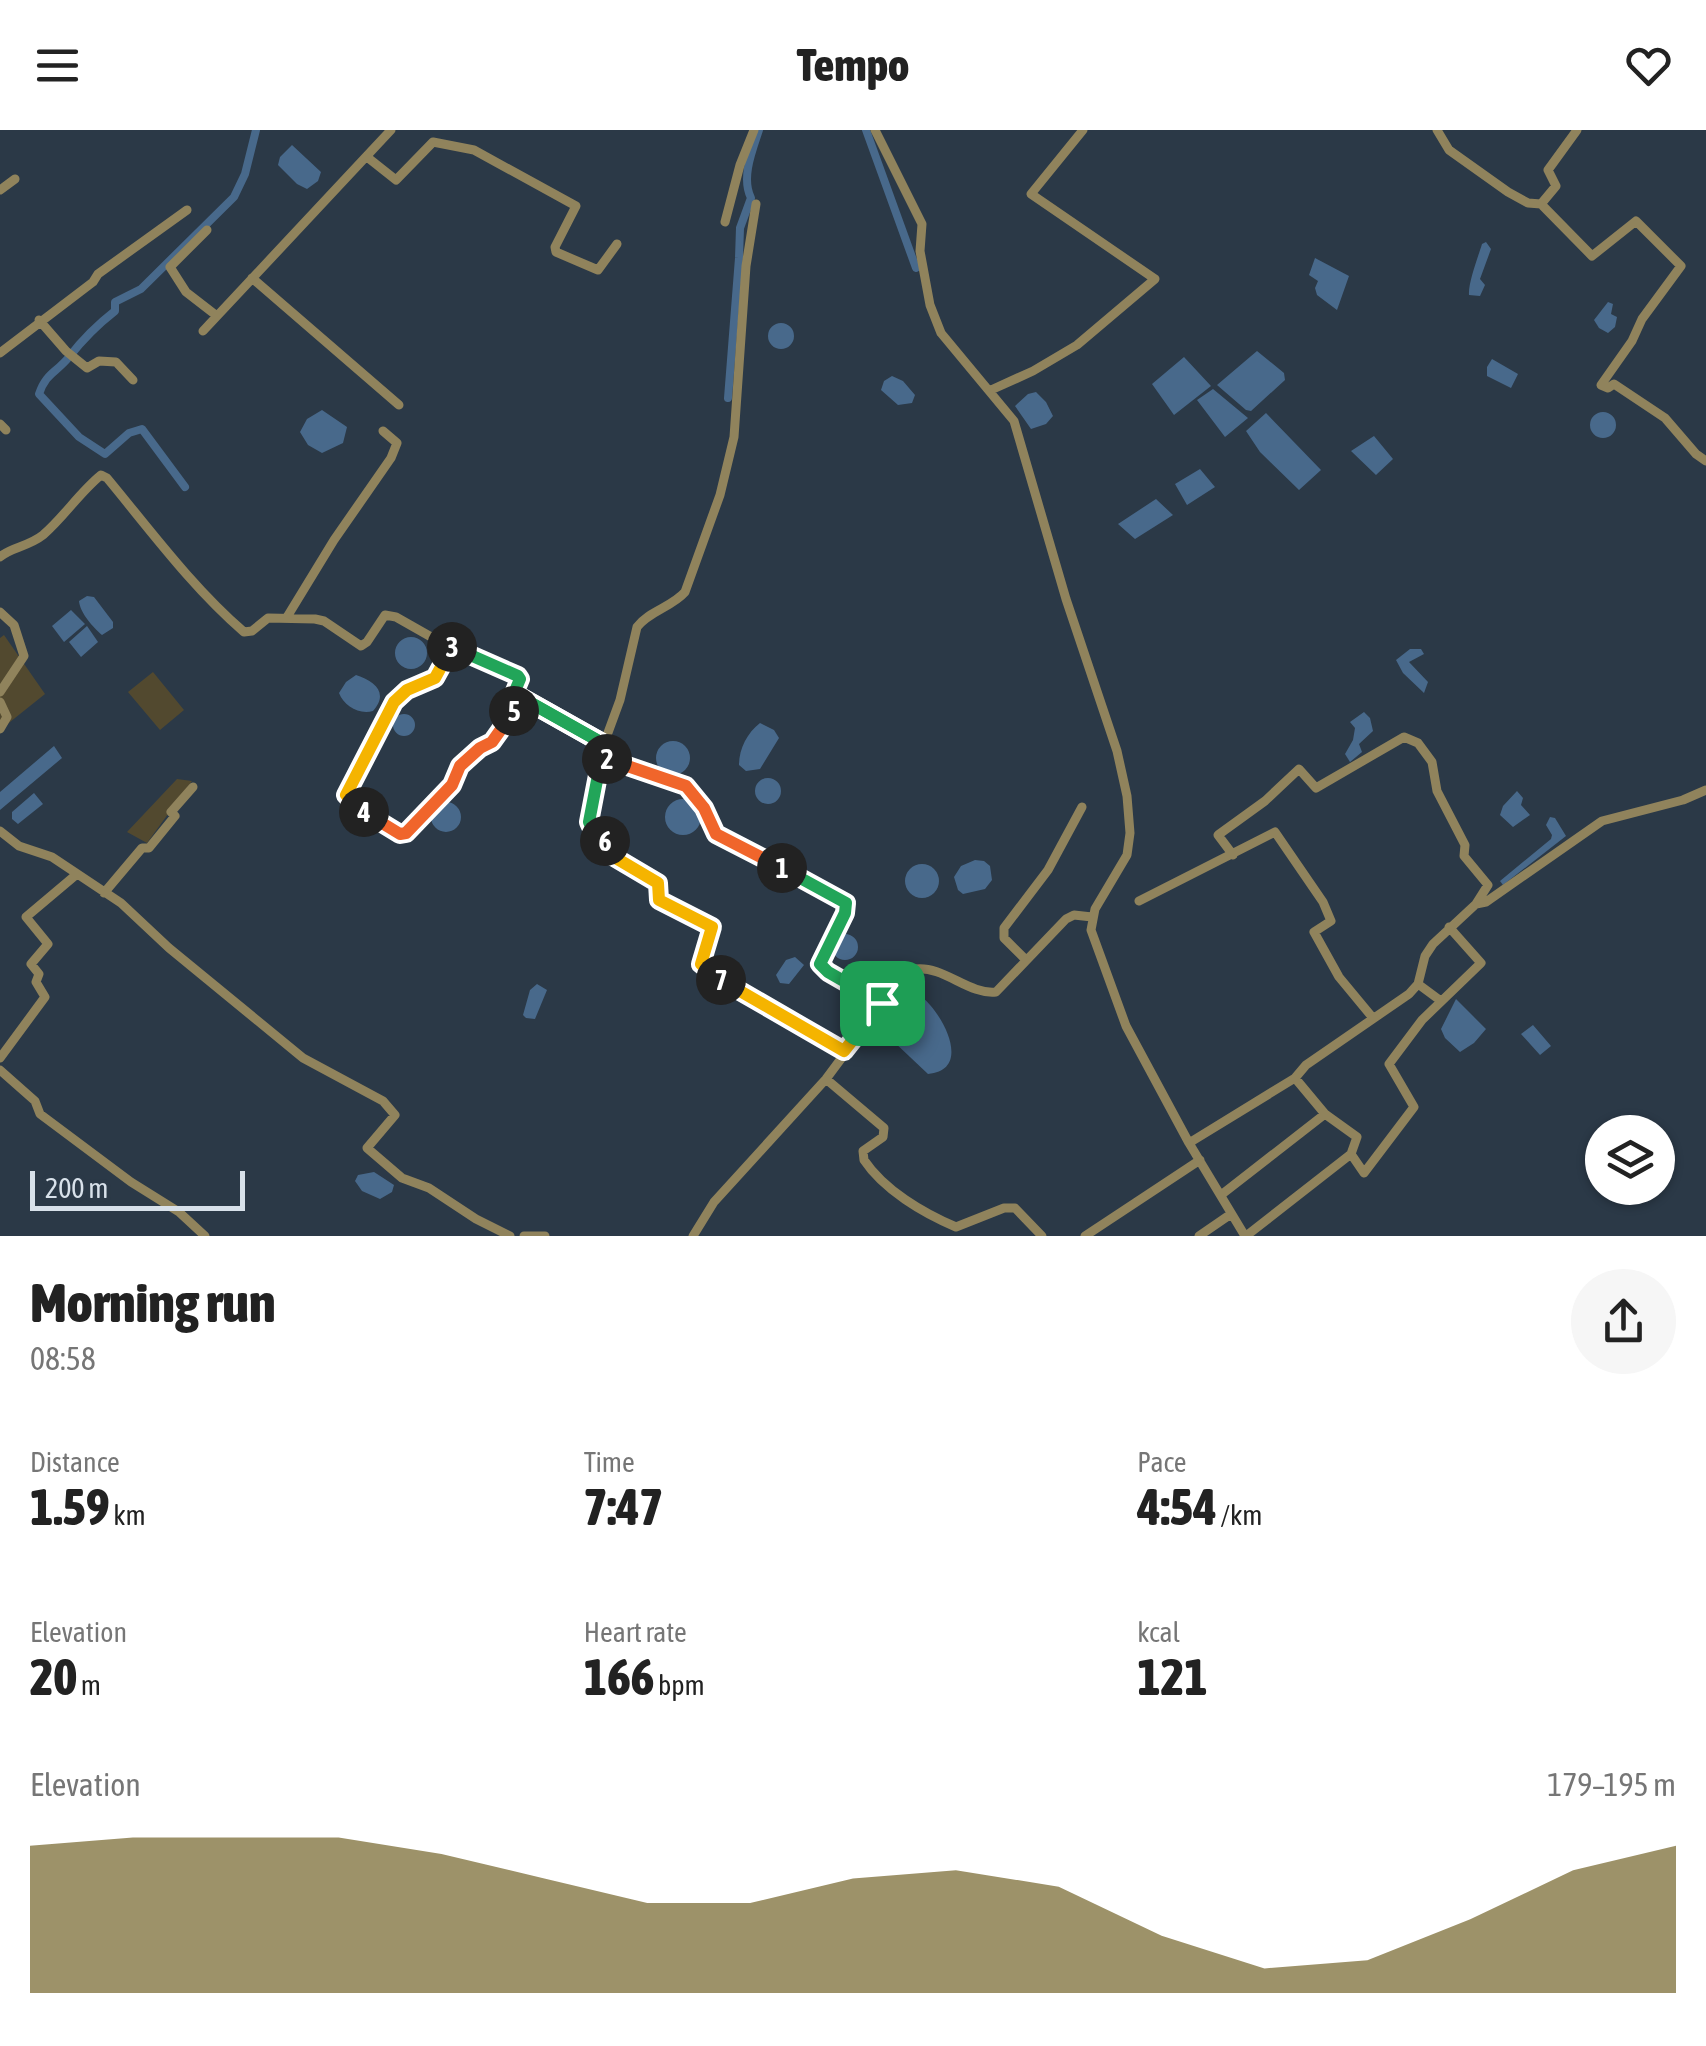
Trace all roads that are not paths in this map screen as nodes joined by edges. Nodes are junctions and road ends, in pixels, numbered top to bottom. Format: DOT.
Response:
graph roads {
  1 [pos="391,130"];
  2 [pos="754,130"];
  3 [pos="875,130"];
  4 [pos="1083,130"];
  5 [pos="1437,130"];
  6 [pos="1578,130"];
  7 [pos="367,157"];
  8 [pos="15,179"];
  9 [pos="0,190"];
  10 [pos="756,204"];
  11 [pos="1541,204"];
  12 [pos="187,210"];
  13 [pos="725,222"];
  14 [pos="206,230"];
  15 [pos="617,244"];
  16 [pos="252,278"];
  17 [pos="216,316"];
  18 [pos="39,320"];
  19 [pos="203,330"];
  20 [pos="0,354"];
  21 [pos="132,380"];
  22 [pos="991,390"];
  23 [pos="399,405"];
  24 [pos="383,431"];
  25 [pos="1706,462"];
  26 [pos="0,557"];
  27 [pos="0,612"];
  28 [pos="287,617"];
  29 [pos="452,647"];
  30 [pos="0,692"];
  31 [pos="522,698"];
  32 [pos="0,702"];
  33 [pos="0,729"];
  34 [pos="604,744"];
  35 [pos="600,757"];
  36 [pos="193,787"];
  37 [pos="1706,790"];
  38 [pos="1082,807"];
  39 [pos="0,831"];
  40 [pos="1233,855"];
  41 [pos="77,874"];
  42 [pos="104,893"];
  43 [pos="1140,901"];
  44 [pos="1476,904"];
  45 [pos="1084,916"];
  46 [pos="1449,927"];
  47 [pos="1026,959"];
  48 [pos="1418,984"];
  49 [pos="1441,1001"];
  50 [pos="882,1003"];
  51 [pos="1373,1018"];
  52 [pos="844,1051"];
  53 [pos="0,1058"];
  54 [pos="0,1070"];
  55 [pos="1295,1078"];
  56 [pos="826,1079"];
  57 [pos="1325,1114"];
  58 [pos="1189,1144"];
  59 [pos="1351,1154"];
  60 [pos="1200,1160"];
  61 [pos="1221,1195"];
  62 [pos="1231,1214"];
  63 [pos="206,1236"];
  64 [pos="510,1236"];
  65 [pos="524,1236"];
  66 [pos="546,1236"];
  67 [pos="692,1236"];
  68 [pos="1042,1236"];
  69 [pos="1085,1236"];
  70 [pos="1199,1236"];
  71 [pos="1245,1236"];
  1 -- 7 [label="street"];
  2 -- 13 [label="street"];
  3 -- 22 [label="street"];
  4 -- 22 [label="street"];
  5 -- 11 [label="street"];
  6 -- 11 [label="street"];
  7 -- 15 [label="street"];
  7 -- 16 [label="street"];
  8 -- 9 [label="street"];
  10 -- 34 [label="street"];
  11 -- 25 [label="street"];
  12 -- 18 [label="street"];
  14 -- 17 [label="street"];
  16 -- 17 [label="street"];
  16 -- 23 [label="street"];
  17 -- 19 [label="street"];
  18 -- 20 [label="street"];
  18 -- 21 [label="street"];
  22 -- 45 [label="street"];
  24 -- 28 [label="street"];
  26 -- 28 [label="street"];
  27 -- 30 [label="street"];
  28 -- 29 [label="street"];
  29 -- 31 [label="street"];
  29 -- 31 [label="street"];
  31 -- 34 [label="street"];
  32 -- 33 [label="street"];
  34 -- 35 [label="street"];
  35 -- 50 [label="street"];
  35 -- 52 [label="street"];
  36 -- 42 [label="street"];
  37 -- 44 [label="street"];
  38 -- 47 [label="street"];
  39 -- 41 [label="street"];
  40 -- 43 [label="street"];
  40 -- 44 [label="street"];
  40 -- 51 [label="street"];
  41 -- 42 [label="street"];
  41 -- 53 [label="street"];
  42 -- 64 [label="street"];
  44 -- 46 [label="street"];
  45 -- 47 [label="street"];
  45 -- 58 [label="street"];
  46 -- 48 [label="street"];
  46 -- 49 [label="street"];
  47 -- 50 [label="street"];
  48 -- 49 [label="street"];
  48 -- 51 [label="street"];
  49 -- 59 [label="street"];
  50 -- 52 [label="street"];
  51 -- 55 [label="street"];
  52 -- 56 [label="street"];
  54 -- 63 [label="street"];
  55 -- 57 [label="street"];
  55 -- 58 [label="street"];
  56 -- 67 [label="street"];
  56 -- 68 [label="street"];
  57 -- 59 [label="street"];
  57 -- 61 [label="street"];
  58 -- 60 [label="street"];
  59 -- 71 [label="street"];
  60 -- 61 [label="street"];
  60 -- 69 [label="street"];
  61 -- 62 [label="street"];
  62 -- 70 [label="street"];
  62 -- 71 [label="street"];
  65 -- 66 [label="street"];
}
